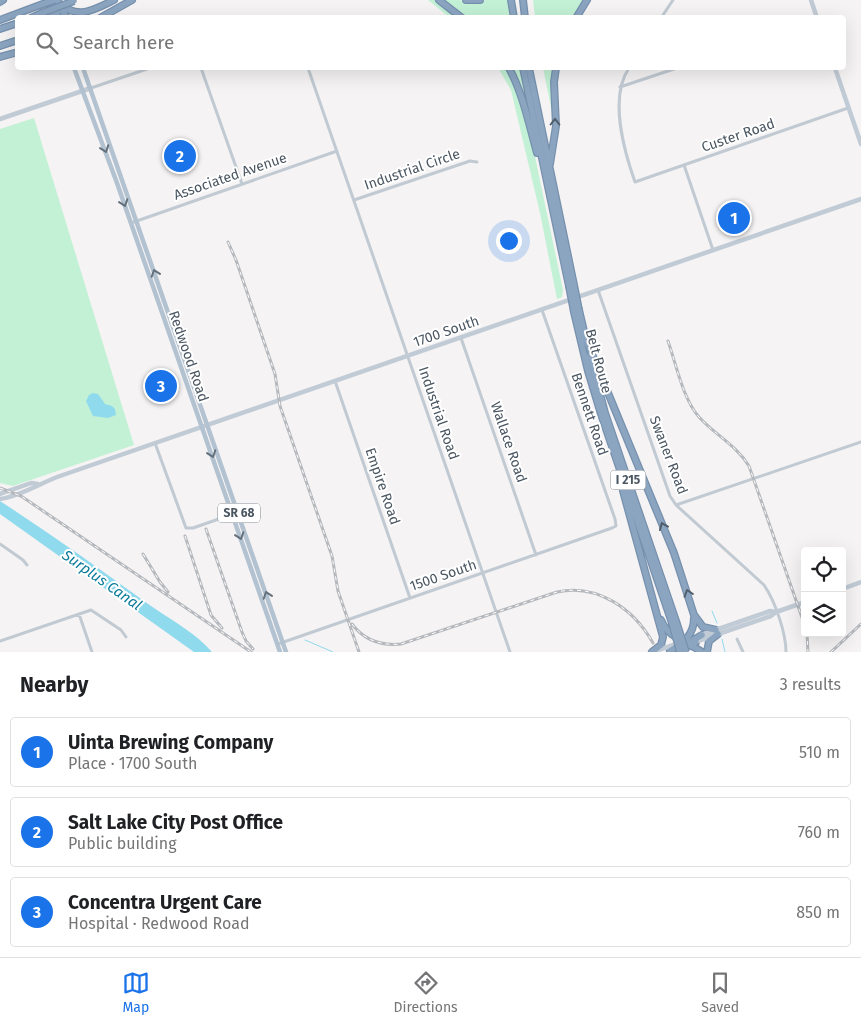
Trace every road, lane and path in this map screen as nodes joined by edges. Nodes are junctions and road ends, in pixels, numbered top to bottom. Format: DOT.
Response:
graph roads {
  1 [pos="114,0"];
  2 [pos="132,0"];
  3 [pos="439,0"];
  4 [pos="466,0"];
  5 [pos="480,0"];
  6 [pos="511,0"];
  7 [pos="523,0"];
  8 [pos="587,0"];
  9 [pos="673,0"];
  10 [pos="811,0"];
  11 [pos="76,1"];
  12 [pos="56,2"];
  13 [pos="100,7"];
  14 [pos="38,15"];
  15 [pos="51,15"];
  16 [pos="57,15"];
  17 [pos="65,15"];
  18 [pos="87,15"];
  19 [pos="106,15"];
  20 [pos="458,15"];
  21 [pos="514,15"];
  22 [pos="524,15"];
  23 [pos="578,15"];
  24 [pos="663,15"];
  25 [pos="816,15"];
  26 [pos="0,20"];
  27 [pos="15,24"];
  28 [pos="0,29"];
  29 [pos="15,41"];
  30 [pos="0,46"];
  31 [pos="15,53"];
  32 [pos="0,57"];
  33 [pos="75,70"];
  34 [pos="84,70"];
  35 [pos="144,70"];
  36 [pos="202,70"];
  37 [pos="309,70"];
  38 [pos="510,70"];
  39 [pos="523,70"];
  40 [pos="529,70"];
  41 [pos="556,70"];
  42 [pos="628,70"];
  43 [pos="671,70"];
  44 [pos="835,70"];
  45 [pos="620,87"];
  46 [pos="91,88"];
  47 [pos="83,91"];
  48 [pos="848,108"];
  49 [pos="0,119"];
  50 [pos="861,144"];
  51 [pos="337,151"];
  52 [pos="477,162"];
  53 [pos="684,165"];
  54 [pos="550,171"];
  55 [pos="242,184"];
  56 [pos="550,196"];
  57 [pos="861,199"];
  58 [pos="354,200"];
  59 [pos="137,221"];
  60 [pos="131,223"];
  61 [pos="713,250"];
  62 [pos="572,286"];
  63 [pos="598,290"];
  64 [pos="542,310"];
  65 [pos="577,311"];
  66 [pos="585,337"];
  67 [pos="461,338"];
  68 [pos="408,356"];
  69 [pos="334,381"];
  70 [pos="208,425"];
  71 [pos="202,427"];
  72 [pos="861,442"];
  73 [pos="156,443"];
  74 [pos="616,461"];
  75 [pos="1,497"];
  76 [pos="676,505"];
  77 [pos="233,514"];
  78 [pos="616,526"];
  79 [pos="0,544"];
  80 [pos="536,554"];
  81 [pos="27,565"];
  82 [pos="482,573"];
  83 [pos="861,582"];
  84 [pos="846,588"];
  85 [pos="410,598"];
  86 [pos="801,603"];
  87 [pos="655,604"];
  88 [pos="776,612"];
  89 [pos="79,614"];
  90 [pos="694,615"];
  91 [pos="674,622"];
  92 [pos="717,632"];
  93 [pos="702,635"];
  94 [pos="126,637"];
  95 [pos="737,639"];
  96 [pos="0,641"];
  97 [pos="283,642"];
  98 [pos="278,644"];
  99 [pos="686,644"];
  100 [pos="92,652"];
  101 [pos="280,652"];
  102 [pos="286,652"];
  103 [pos="510,652"];
  104 [pos="652,652"];
  105 [pos="669,652"];
  106 [pos="680,652"];
  107 [pos="702,652"];
  108 [pos="706,652"];
  109 [pos="743,652"];
  110 [pos="786,652"];
  1 -- 13 [label="highway"];
  2 -- 19 [label="highway"];
  3 -- 20 [label="highway"];
  4 -- 5 [label="highway"];
  6 -- 21 [label="highway"];
  7 -- 22 [label="highway"];
  8 -- 23 [label="highway"];
  9 -- 24 [label="street"];
  10 -- 25 [label="street"];
  11 -- 14 [label="highway, bridge"];
  12 -- 13 [label="highway"];
  12 -- 15 [label="highway"];
  12 -- 16 [label="highway"];
  12 -- 17 [label="highway"];
  12 -- 26 [label="highway, bridge"];
  13 -- 18 [label="highway"];
  27 -- 28 [label="highway"];
  29 -- 30 [label="highway"];
  31 -- 32 [label="highway"];
  33 -- 47 [label="main road, Redwood Road / SR 68"];
  34 -- 46 [label="main road, Redwood Road / SR 68"];
  35 -- 46 [label="street"];
  36 -- 55 [label="street"];
  37 -- 51 [label="street, Industrial Road"];
  38 -- 56 [label="highway"];
  39 -- 56 [label="highway, Belt Route / I 215"];
  40 -- 54 [label="highway, Belt Route / I 215"];
  54 -- 41 [label="highway, one-way"];
  42 -- 45 [label="street"];
  43 -- 45 [label="street"];
  44 -- 48 [label="street"];
  45 -- 53 [label="street, Custer Road"];
  46 -- 47 [label="street"];
  46 -- 59 [label="main road, Redwood Road / SR 68"];
  47 -- 49 [label="street"];
  47 -- 60 [label="main road, Redwood Road / SR 68, one-way"];
  48 -- 50 [label="street"];
  48 -- 53 [label="street, Custer Road"];
  51 -- 55 [label="street, Associated Avenue"];
  51 -- 58 [label="street, Industrial Road"];
  52 -- 58 [label="street, Industrial Circle"];
  53 -- 61 [label="street"];
  54 -- 62 [label="highway, Belt Route / I 215"];
  55 -- 59 [label="street, Associated Avenue"];
  56 -- 62 [label="highway, Belt Route / I 215"];
  57 -- 61 [label="street, 1700 South"];
  58 -- 68 [label="street, Industrial Road"];
  59 -- 60 [label="street, Associated Avenue"];
  70 -- 59 [label="main road, Redwood Road / SR 68, one-way"];
  60 -- 71 [label="main road, Redwood Road / SR 68"];
  61 -- 63 [label="street, 1700 South"];
  62 -- 65 [label="highway, Belt Route / I 215, bridge"];
  63 -- 64 [label="street, 1700 South"];
  63 -- 76 [label="street, Swaner Road"];
  64 -- 67 [label="street, 1700 South"];
  64 -- 78 [label="street, Bennett Road"];
  65 -- 66 [label="highway, Belt Route / I 215"];
  65 -- 74 [label="highway, Belt Route / I 215"];
  90 -- 66 [label="highway, one-way"];
  66 -- 91 [label="highway, Belt Route / I 215"];
  67 -- 68 [label="street, 1700 South"];
  67 -- 80 [label="street, Wallace Road"];
  68 -- 69 [label="street, 1700 South"];
  68 -- 82 [label="street, Industrial Road"];
  69 -- 70 [label="street, 1700 South"];
  69 -- 85 [label="street, Empire Road"];
  70 -- 71 [label="street, 1700 South"];
  97 -- 70 [label="main road, Redwood Road / SR 68, one-way"];
  71 -- 73 [label="street, 1700 South"];
  71 -- 77 [label="main road, Redwood Road / SR 68, one-way"];
  72 -- 76 [label="street"];
  73 -- 75 [label="street, 1700 South"];
  73 -- 77 [label="street"];
  74 -- 87 [label="highway"];
  74 -- 91 [label="highway, Belt Route / I 215"];
  76 -- 88 [label="street, Swaner Road"];
  77 -- 98 [label="main road, Redwood Road / SR 68, one-way"];
  78 -- 80 [label="street, 1500 South"];
  79 -- 81 [label="street"];
  80 -- 82 [label="street, 1500 South"];
  82 -- 85 [label="street, 1500 South"];
  82 -- 103 [label="street, Industrial Road"];
  83 -- 84 [label="street"];
  85 -- 97 [label="street, 1500 South"];
  86 -- 88 [label="street"];
  87 -- 99 [label="highway"];
  87 -- 104 [label="highway"];
  88 -- 92 [label="street"];
  88 -- 110 [label="street, Swaner Road"];
  89 -- 94 [label="street"];
  89 -- 96 [label="street"];
  89 -- 100 [label="street"];
  90 -- 92 [label="highway"];
  90 -- 99 [label="highway"];
  91 -- 99 [label="highway, Belt Route / I 215, bridge"];
  91 -- 106 [label="highway, Belt Route / I 215, bridge"];
  92 -- 93 [label="street"];
  92 -- 99 [label="street"];
  92 -- 108 [label="highway"];
  93 -- 99 [label="highway"];
  95 -- 109 [label="street"];
  97 -- 98 [label="street, 1500 South"];
  97 -- 102 [label="main road, Redwood Road / SR 68"];
  98 -- 101 [label="main road, Redwood Road / SR 68"];
  99 -- 104 [label="street"];
  99 -- 105 [label="highway"];
  99 -- 106 [label="highway"];
  99 -- 107 [label="highway"];
}
